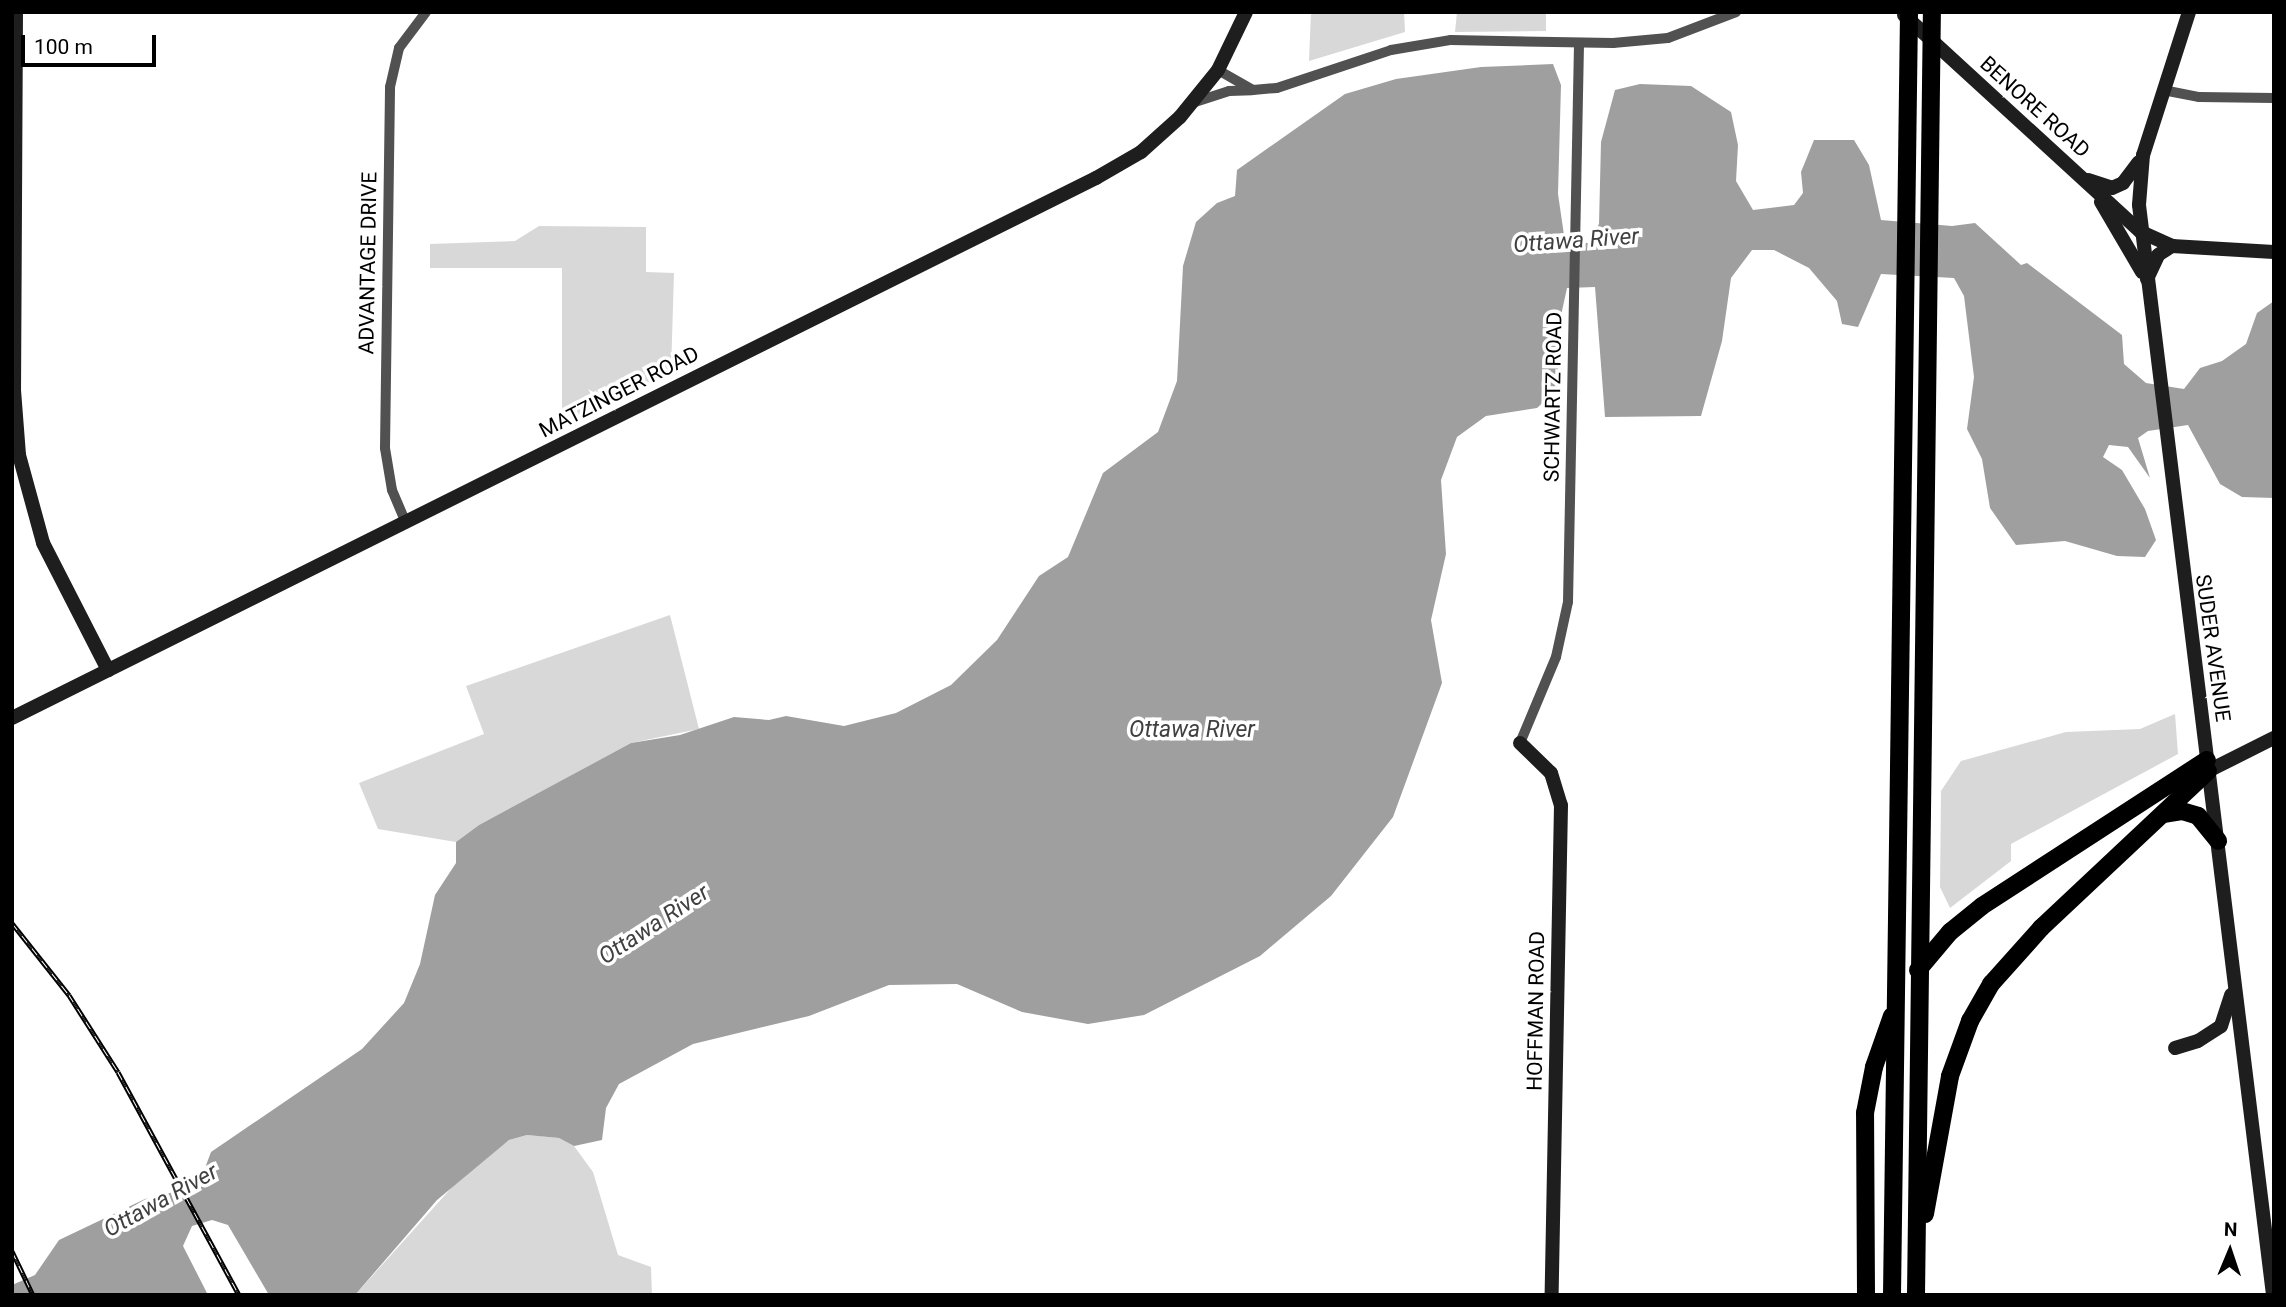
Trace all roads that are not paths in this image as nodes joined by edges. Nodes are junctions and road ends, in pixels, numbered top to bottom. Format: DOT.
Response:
graph roads {
  1 [pos="16,12"];
  2 [pos="426,12"];
  3 [pos="1246,12"];
  4 [pos="1736,12"];
  5 [pos="1902,12"];
  6 [pos="1909,12"];
  7 [pos="1932,12"];
  8 [pos="2189,12"];
  9 [pos="1579,43"];
  10 [pos="1218,70"];
  11 [pos="1253,90"];
  12 [pos="2163,90"];
  13 [pos="2274,98"];
  14 [pos="1191,103"];
  15 [pos="2143,155"];
  16 [pos="2080,176"];
  17 [pos="2093,189"];
  18 [pos="2141,233"];
  19 [pos="2172,246"];
  20 [pos="2274,252"];
  21 [pos="2146,280"];
  22 [pos="405,523"];
  23 [pos="108,670"];
  24 [pos="12,718"];
  25 [pos="2274,738"];
  26 [pos="1520,743"];
  27 [pos="2208,765"];
  28 [pos="2163,814"];
  29 [pos="2218,841"];
  30 [pos="2233,980"];
  31 [pos="2175,1048"];
  32 [pos="1916,1258"];
  33 [pos="2272,1279"];
  34 [pos="1552,1295"];
  35 [pos="1866,1295"];
  36 [pos="1892,1295"];
  37 [pos="1916,1295"];
  38 [pos="2273,1295"];
  1 -- 23 [label="street"];
  2 -- 22 [label="street, ADVANTAGE DRIVE"];
  3 -- 10 [label="street, MATZINGER ROAD"];
  4 -- 9 [label="street"];
  5 -- 16 [label="street, BENORE ROAD"];
  6 -- 36 [label="highway"];
  7 -- 32 [label="highway"];
  8 -- 12 [label="street, SUDER AVENUE"];
  9 -- 11 [label="street"];
  9 -- 26 [label="street, SCHWARTZ ROAD"];
  10 -- 11 [label="street"];
  10 -- 14 [label="street, MATZINGER ROAD"];
  11 -- 14 [label="street"];
  12 -- 13 [label="street"];
  12 -- 15 [label="street, SUDER AVENUE"];
  14 -- 22 [label="street, MATZINGER ROAD"];
  15 -- 16 [label="street"];
  15 -- 18 [label="street, SUDER AVENUE"];
  16 -- 17 [label="street, BENORE ROAD"];
  17 -- 18 [label="street, BENORE ROAD"];
  17 -- 21 [label="street"];
  18 -- 19 [label="street, BENORE ROAD"];
  18 -- 21 [label="street, SUDER AVENUE"];
  19 -- 20 [label="street, BENORE ROAD"];
  19 -- 21 [label="street"];
  21 -- 27 [label="street, SUDER AVENUE"];
  22 -- 23 [label="street, MATZINGER ROAD"];
  23 -- 24 [label="street, MATZINGER ROAD"];
  25 -- 27 [label="street"];
  26 -- 34 [label="street, HOFFMAN ROAD"];
  27 -- 28 [label="highway"];
  27 -- 29 [label="street, SUDER AVENUE"];
  27 -- 35 [label="highway"];
  28 -- 29 [label="highway"];
  28 -- 32 [label="highway"];
  29 -- 30 [label="street, SUDER AVENUE"];
  30 -- 31 [label="street"];
  30 -- 33 [label="street, SUDER AVENUE"];
  32 -- 37 [label="highway"];
  33 -- 38 [label="street, SUDER AVENUE"];
}
